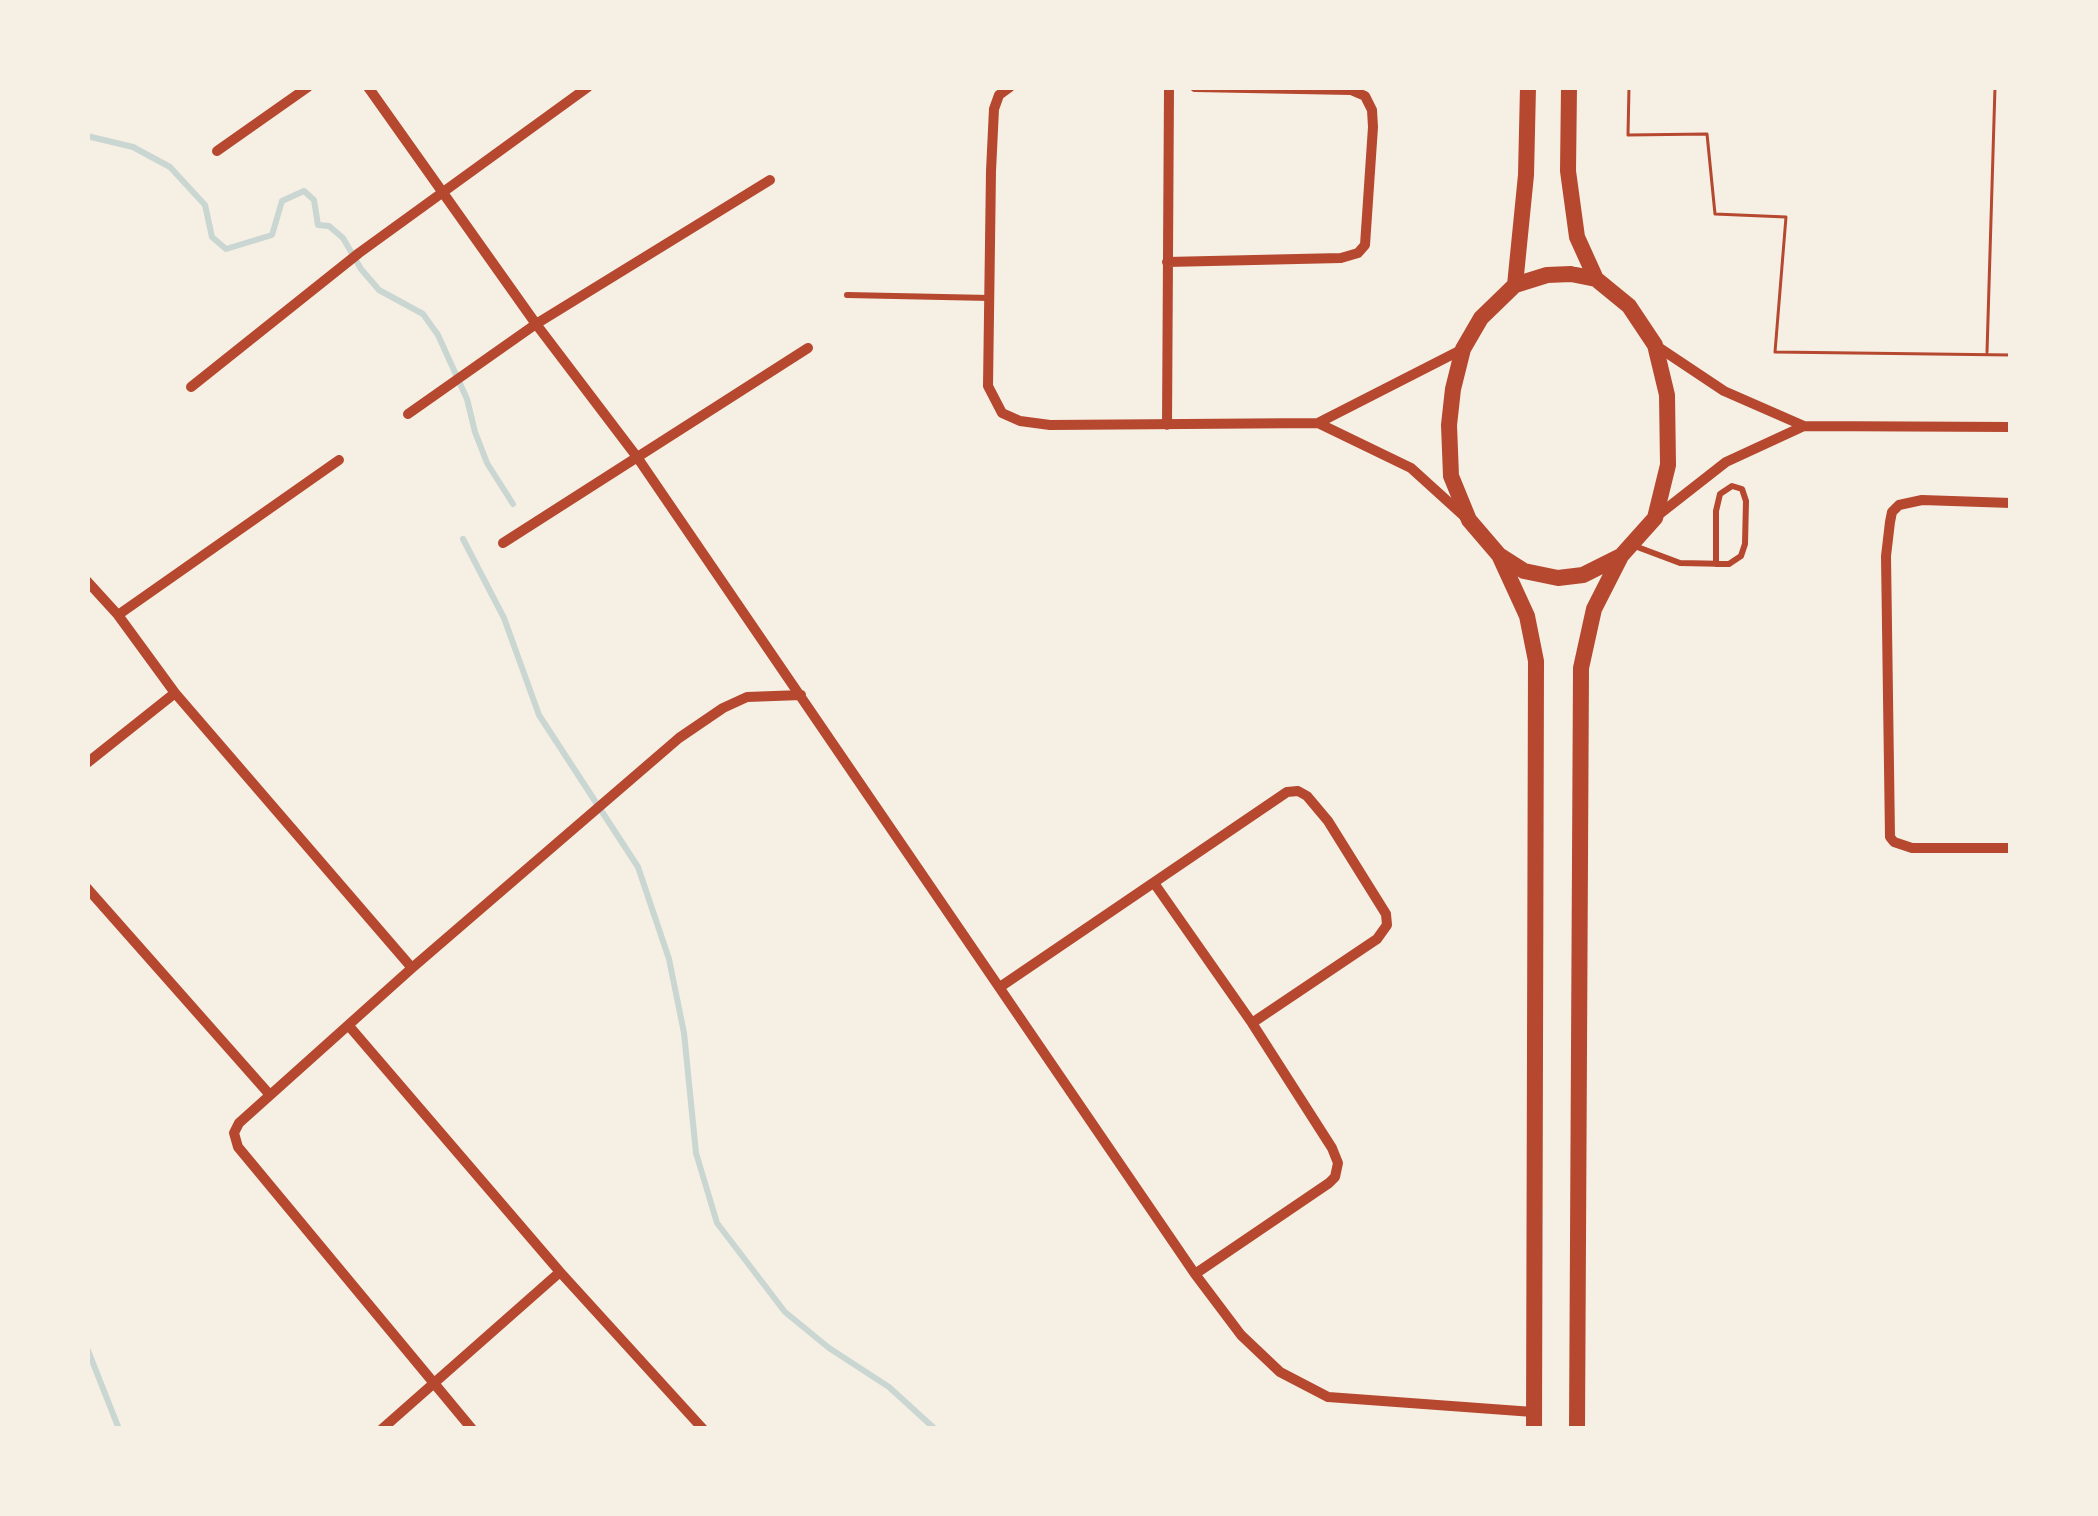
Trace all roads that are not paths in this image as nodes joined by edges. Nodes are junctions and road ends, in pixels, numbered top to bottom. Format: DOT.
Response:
graph roads {
  1 [pos="308,87"];
  2 [pos="368,87"];
  3 [pos="588,87"];
  4 [pos="1010,87"];
  5 [pos="1168,87"];
  6 [pos="1195,87"];
  7 [pos="1528,87"];
  8 [pos="1569,87"];
  9 [pos="217,151"];
  10 [pos="770,180"];
  11 [pos="442,192"];
  12 [pos="1167,262"];
  13 [pos="1597,279"];
  14 [pos="1515,285"];
  15 [pos="847,295"];
  16 [pos="990,298"];
  17 [pos="536,323"];
  18 [pos="1655,345"];
  19 [pos="808,348"];
  20 [pos="1462,349"];
  21 [pos="191,387"];
  22 [pos="408,414"];
  23 [pos="1318,423"];
  24 [pos="1167,425"];
  25 [pos="1804,426"];
  26 [pos="2011,427"];
  27 [pos="637,457"];
  28 [pos="339,460"];
  29 [pos="2011,503"];
  30 [pos="1654,518"];
  31 [pos="1468,520"];
  32 [pos="503,543"];
  33 [pos="1626,551"];
  34 [pos="1499,555"];
  35 [pos="1716,564"];
  36 [pos="87,580"];
  37 [pos="118,615"];
  38 [pos="175,694"];
  39 [pos="801,695"];
  40 [pos="87,763"];
  41 [pos="2011,848"];
  42 [pos="1154,883"];
  43 [pos="87,888"];
  44 [pos="412,968"];
  45 [pos="1000,987"];
  46 [pos="1252,1023"];
  47 [pos="349,1026"];
  48 [pos="270,1095"];
  49 [pos="560,1272"];
  50 [pos="1196,1274"];
  51 [pos="432,1383"];
  52 [pos="1534,1420"];
  53 [pos="382,1429"];
  54 [pos="472,1429"];
  55 [pos="703,1429"];
  56 [pos="1577,1429"];
  1 -- 9 [label="street"];
  2 -- 11 [label="street"];
  3 -- 11 [label="street"];
  4 -- 16 [label="street"];
  5 -- 12 [label="street"];
  6 -- 12 [label="street"];
  7 -- 14 [label="main road"];
  8 -- 13 [label="main road"];
  10 -- 17 [label="street"];
  11 -- 17 [label="street"];
  11 -- 21 [label="street"];
  12 -- 24 [label="street"];
  13 -- 14 [label="main road"];
  13 -- 18 [label="main road"];
  14 -- 20 [label="main road"];
  15 -- 16 [label="lane"];
  16 -- 24 [label="street"];
  17 -- 22 [label="street"];
  17 -- 27 [label="street"];
  18 -- 25 [label="street"];
  18 -- 30 [label="main road"];
  19 -- 27 [label="street"];
  20 -- 23 [label="street"];
  20 -- 31 [label="main road"];
  23 -- 24 [label="street"];
  23 -- 31 [label="street"];
  25 -- 26 [label="street"];
  25 -- 30 [label="street"];
  27 -- 32 [label="street"];
  27 -- 39 [label="street"];
  28 -- 37 [label="street"];
  29 -- 41 [label="street"];
  30 -- 33 [label="main road"];
  31 -- 34 [label="main road"];
  33 -- 34 [label="main road"];
  33 -- 35 [label="lane"];
  33 -- 56 [label="main road"];
  34 -- 52 [label="main road"];
  35 -- 35 [label="lane"];
  36 -- 37 [label="street"];
  37 -- 38 [label="street"];
  38 -- 40 [label="street"];
  38 -- 44 [label="street"];
  39 -- 44 [label="street"];
  39 -- 45 [label="street"];
  42 -- 45 [label="street"];
  42 -- 46 [label="street"];
  42 -- 46 [label="street"];
  43 -- 48 [label="street"];
  44 -- 47 [label="street"];
  45 -- 50 [label="street"];
  46 -- 50 [label="street"];
  47 -- 48 [label="street"];
  47 -- 49 [label="street"];
  48 -- 51 [label="street"];
  49 -- 51 [label="street"];
  49 -- 55 [label="street"];
  50 -- 52 [label="street"];
  51 -- 53 [label="street"];
  51 -- 54 [label="street"];
}
